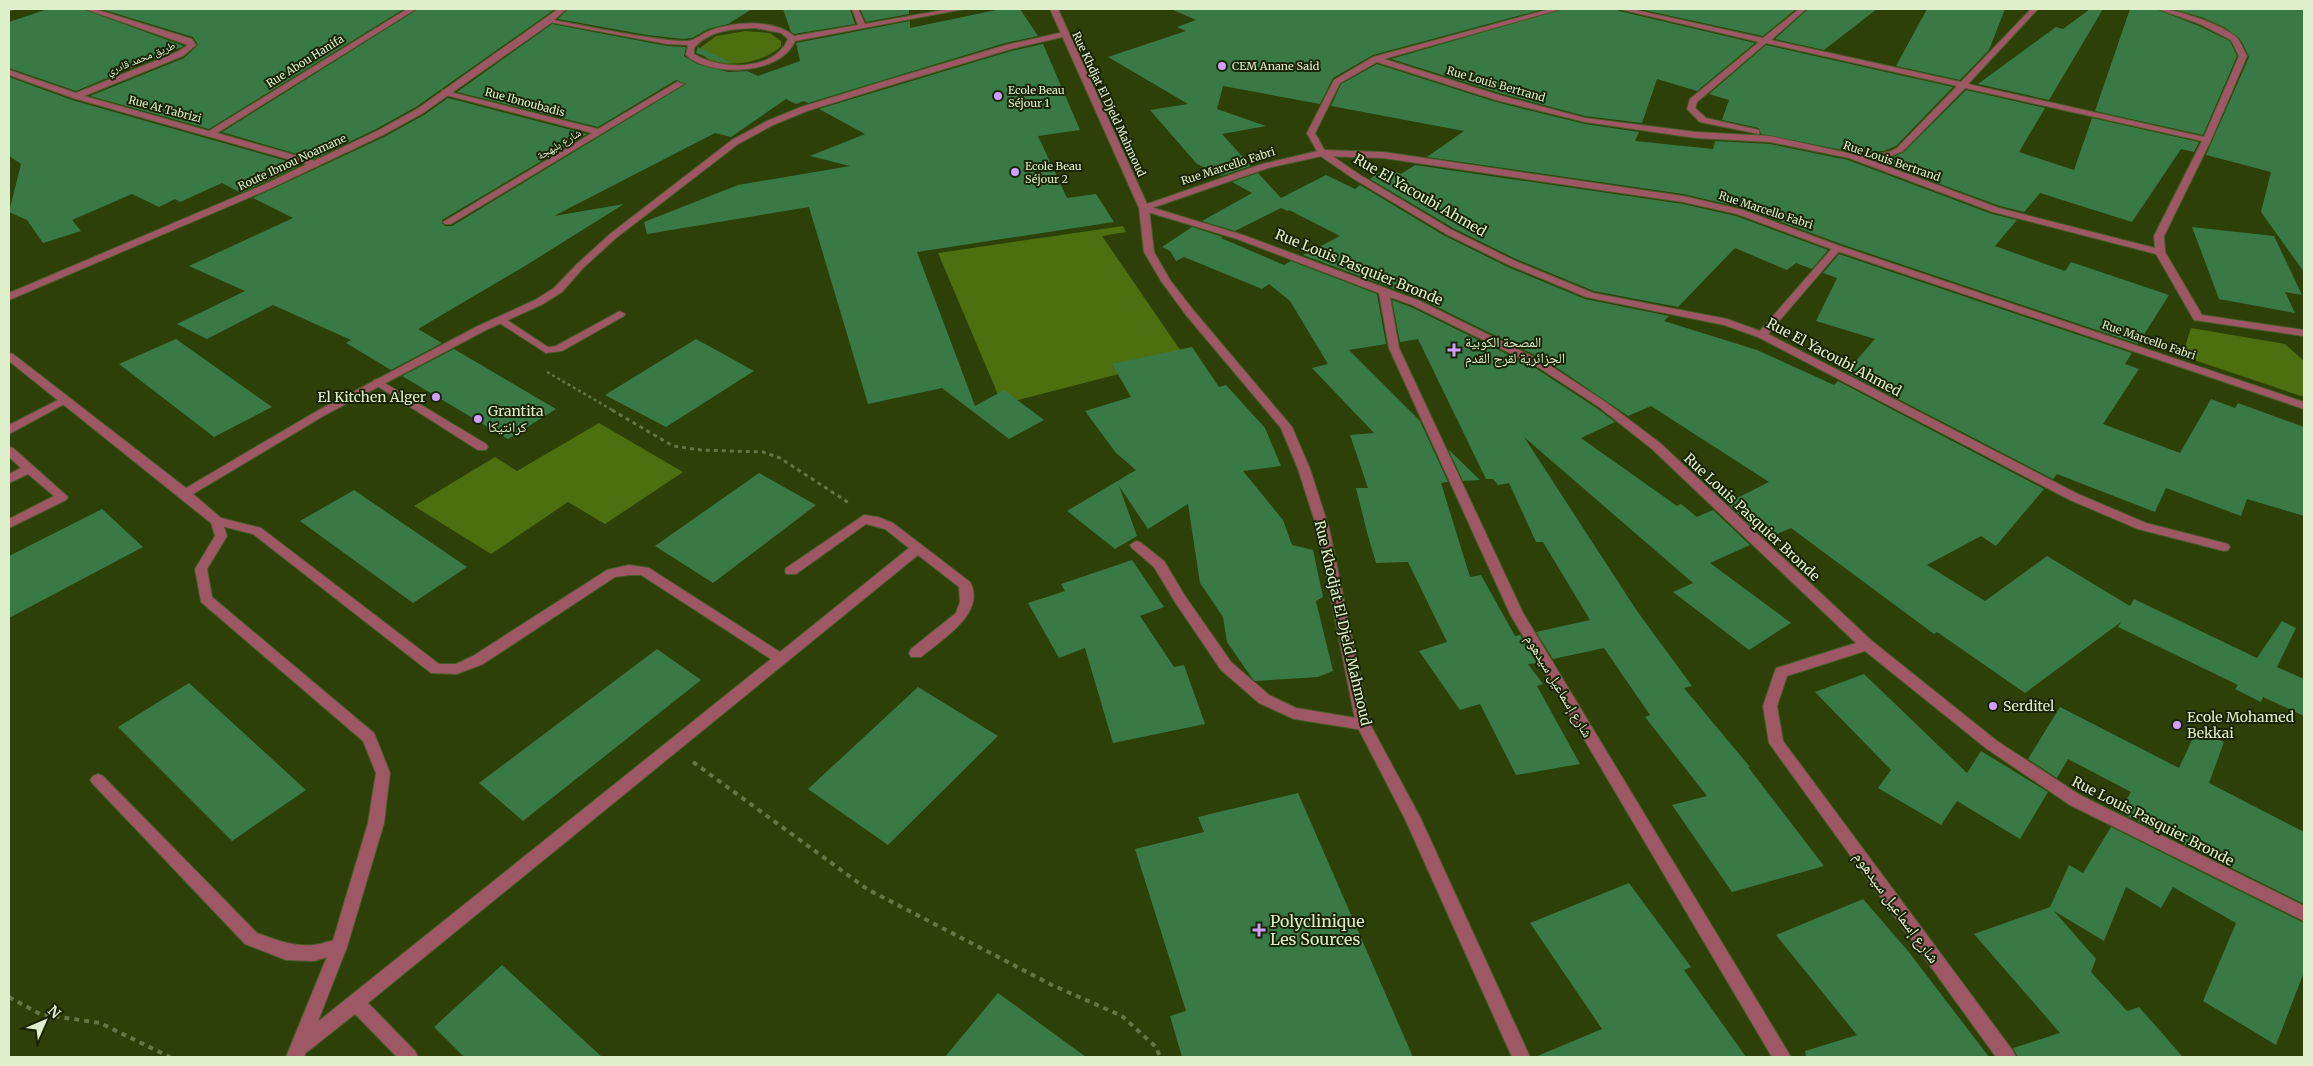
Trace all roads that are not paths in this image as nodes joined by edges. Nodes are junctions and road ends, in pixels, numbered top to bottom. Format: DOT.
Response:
graph roads {
  1 [pos="88,9"];
  2 [pos="412,9"];
  3 [pos="562,9"];
  4 [pos="855,9"];
  5 [pos="960,9"];
  6 [pos="1054,9"];
  7 [pos="1557,9"];
  8 [pos="1623,9"];
  9 [pos="1803,9"];
  10 [pos="2034,9"];
  11 [pos="2162,9"];
  12 [pos="2176,9"];
  13 [pos="548,21"];
  14 [pos="2203,22"];
  15 [pos="863,27"];
  16 [pos="1064,34"];
  17 [pos="792,39"];
  18 [pos="1762,41"];
  19 [pos="693,43"];
  20 [pos="1376,59"];
  21 [pos="9,72"];
  22 [pos="680,84"];
  23 [pos="1962,86"];
  24 [pos="445,92"];
  25 [pos="76,96"];
  26 [pos="600,132"];
  27 [pos="211,133"];
  28 [pos="2207,140"];
  29 [pos="1322,153"];
  30 [pos="316,164"];
  31 [pos="1144,208"];
  32 [pos="448,222"];
  33 [pos="1837,248"];
  34 [pos="2160,252"];
  35 [pos="1384,292"];
  36 [pos="9,297"];
  37 [pos="620,314"];
  38 [pos="500,320"];
  39 [pos="2304,333"];
  40 [pos="1762,335"];
  41 [pos="9,356"];
  42 [pos="378,382"];
  43 [pos="64,400"];
  44 [pos="2304,406"];
  45 [pos="9,430"];
  46 [pos="482,447"];
  47 [pos="9,451"];
  48 [pos="28,469"];
  49 [pos="9,479"];
  50 [pos="185,494"];
  51 [pos="217,522"];
  52 [pos="9,524"];
  53 [pos="1136,545"];
  54 [pos="2224,547"];
  55 [pos="918,548"];
  56 [pos="791,571"];
  57 [pos="1866,645"];
  58 [pos="916,653"];
  59 [pos="781,659"];
  60 [pos="1363,724"];
  61 [pos="98,780"];
  62 [pos="2304,914"];
  63 [pos="339,947"];
  64 [pos="354,1002"];
  65 [pos="298,1051"];
  66 [pos="409,1057"];
  67 [pos="1521,1057"];
  68 [pos="1782,1057"];
  69 [pos="2007,1057"];
  1 -- 25 [label="street, طريق محمد قادري"];
  2 -- 27 [label="street, Rue Abou Hanifa"];
  3 -- 13 [label="street, Route Ibnou Noamane"];
  4 -- 15 [label="street"];
  5 -- 15 [label="street"];
  6 -- 16 [label="street, Rue Khdjat El Djeld Mahmoud"];
  7 -- 20 [label="street"];
  8 -- 18 [label="street"];
  9 -- 18 [label="street"];
  10 -- 23 [label="street"];
  11 -- 14 [label="street"];
  12 -- 14 [label="street"];
  13 -- 19 [label="street"];
  13 -- 24 [label="street, Route Ibnou Noamane"];
  14 -- 28 [label="street"];
  15 -- 17 [label="street"];
  16 -- 31 [label="street, Rue Khdjat El Djeld Mahmoud"];
  16 -- 38 [label="street"];
  17 -- 19 [label="street"];
  17 -- 19 [label="street"];
  18 -- 23 [label="street"];
  18 -- 23 [label="street"];
  20 -- 29 [label="street"];
  20 -- 34 [label="street, Rue Louis Bertrand"];
  21 -- 25 [label="street, Rue At Tabrizi"];
  22 -- 26 [label="street, شارع بلبهجة"];
  23 -- 28 [label="street"];
  24 -- 26 [label="street, Rue Ibnoubadis"];
  24 -- 30 [label="street, Route Ibnou Noamane"];
  25 -- 27 [label="street, Rue At Tabrizi"];
  26 -- 32 [label="street, شارع بلبهجة"];
  27 -- 30 [label="street, Rue At Tabrizi"];
  28 -- 34 [label="street"];
  29 -- 31 [label="street, Rue Marcello Fabri"];
  29 -- 33 [label="street, Rue Marcello Fabri"];
  29 -- 40 [label="street, Rue El Yacoubi Ahmed"];
  30 -- 36 [label="street, Route Ibnou Noamane"];
  31 -- 35 [label="street, Rue Louis Pasquier Bronde"];
  31 -- 60 [label="street, Rue Khodjat El Djeld Mahmoud"];
  33 -- 40 [label="street"];
  33 -- 44 [label="street, Rue Marcello Fabri"];
  34 -- 39 [label="street"];
  35 -- 57 [label="street, Rue Louis Pasquier Bronde"];
  35 -- 68 [label="street, شارع إسماعيل سيدهوم"];
  37 -- 38 [label="street"];
  38 -- 42 [label="street"];
  40 -- 54 [label="street, Rue El Yacoubi Ahmed"];
  41 -- 43 [label="street"];
  42 -- 46 [label="street"];
  42 -- 50 [label="street"];
  43 -- 45 [label="street"];
  43 -- 50 [label="street"];
  47 -- 48 [label="street"];
  48 -- 49 [label="street"];
  48 -- 52 [label="street"];
  50 -- 51 [label="street"];
  51 -- 59 [label="street"];
  51 -- 63 [label="street"];
  53 -- 60 [label="street"];
  55 -- 56 [label="street"];
  55 -- 58 [label="street"];
  55 -- 59 [label="street"];
  57 -- 62 [label="street, Rue Louis Pasquier Bronde"];
  57 -- 69 [label="street, شارع إسماعيل سيدهوم"];
  59 -- 64 [label="street"];
  60 -- 67 [label="street, Rue Khodjat El Djeld Mahmoud"];
  61 -- 63 [label="street"];
  63 -- 65 [label="street"];
  64 -- 65 [label="street"];
  64 -- 66 [label="street"];
}
